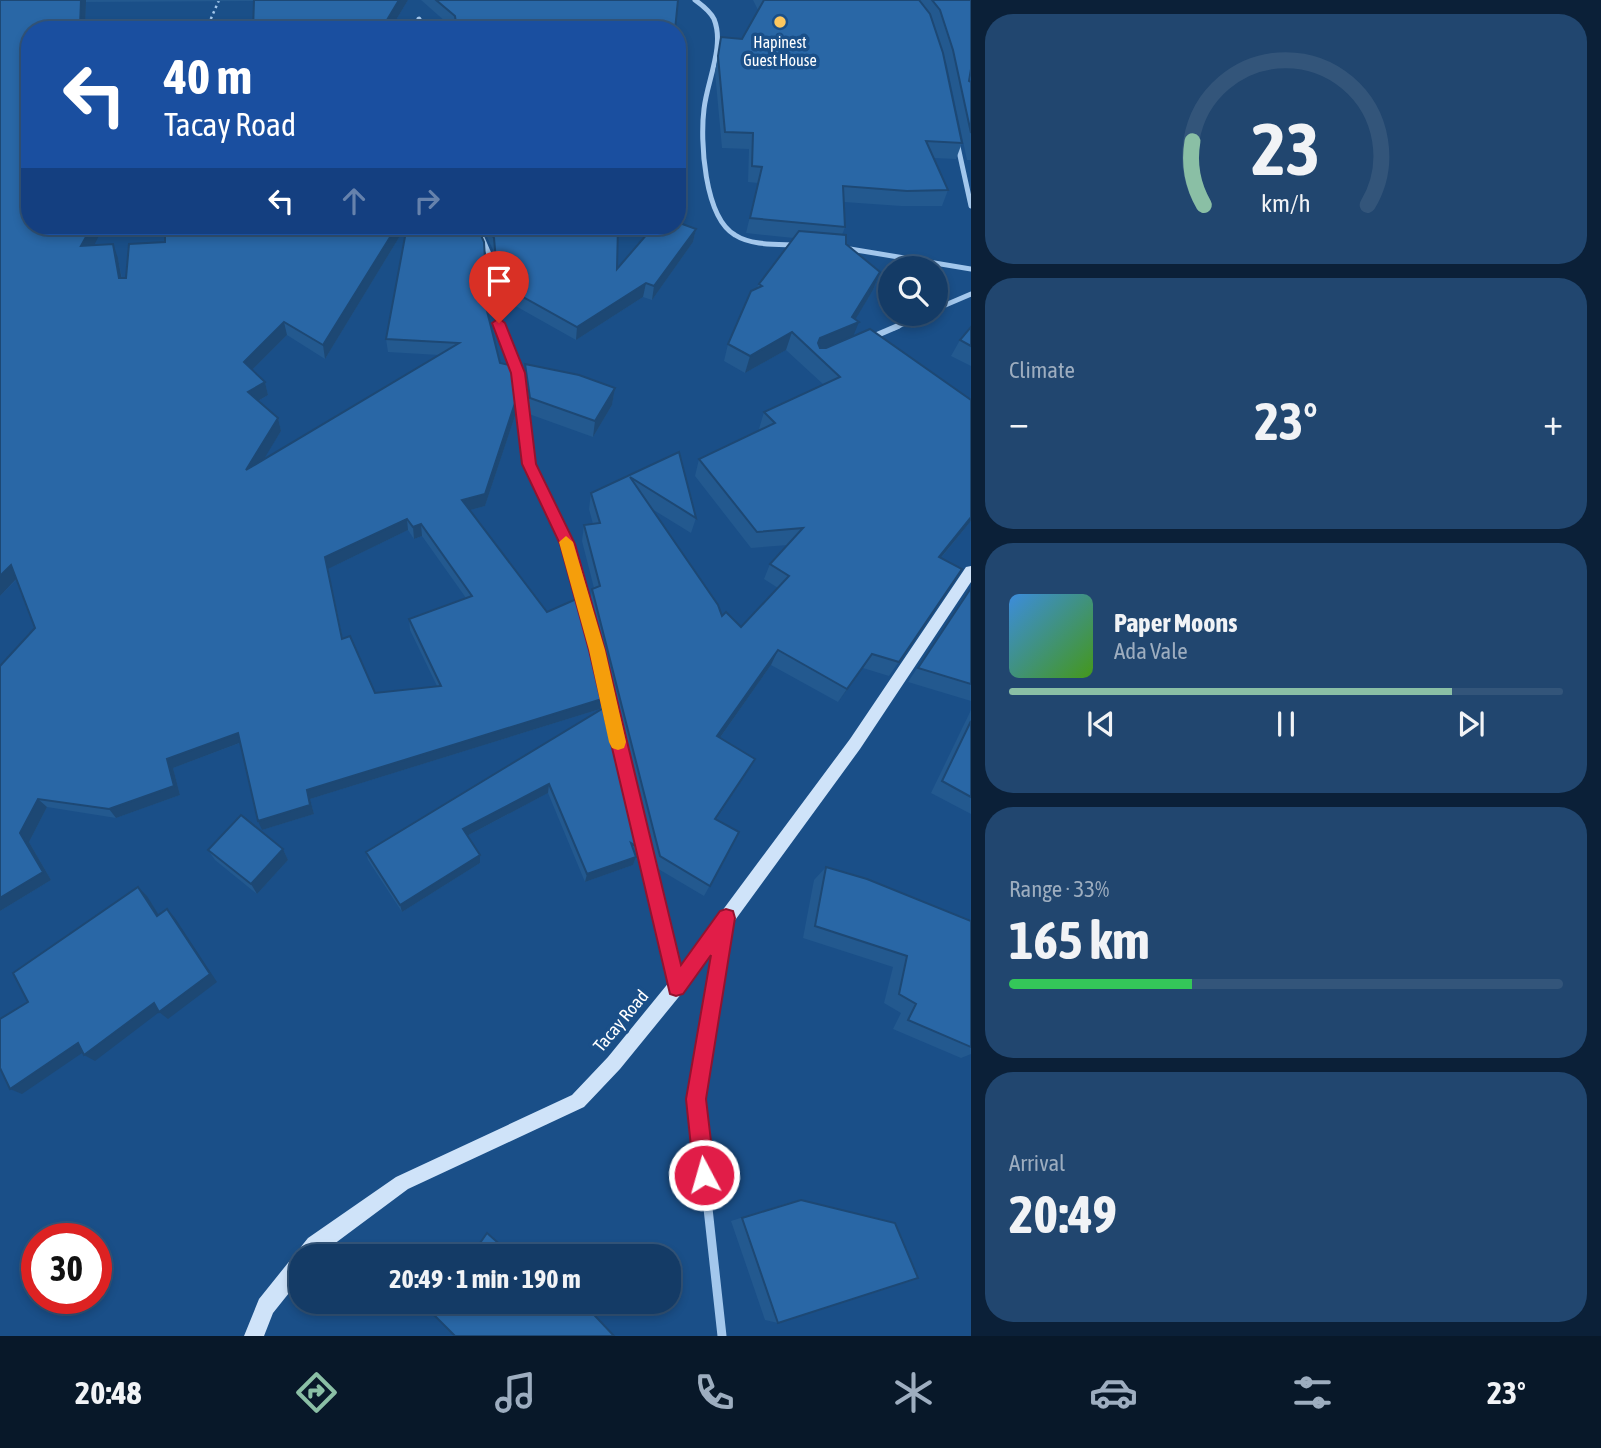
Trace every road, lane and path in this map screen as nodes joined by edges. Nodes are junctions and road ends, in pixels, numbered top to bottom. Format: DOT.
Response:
graph roads {
  1 [pos="219,0"];
  2 [pos="695,0"];
  3 [pos="210,21"];
  4 [pos="955,130"];
  5 [pos="971,206"];
  6 [pos="481,235"];
  7 [pos="806,246"];
  8 [pos="840,248"];
  9 [pos="971,269"];
  10 [pos="971,295"];
  11 [pos="948,304"];
  12 [pos="896,326"];
  13 [pos="866,339"];
  14 [pos="971,571"];
  15 [pos="726,918"];
  16 [pos="676,987"];
  17 [pos="316,1244"];
  18 [pos="289,1278"];
  19 [pos="254,1336"];
  20 [pos="722,1336"];
  1 -- 3 [label="path"];
  2 -- 7 [label="street"];
  4 -- 5 [label="street"];
  6 -- 16 [label="street"];
  8 -- 9 [label="street"];
  10 -- 11 [label="street"];
  12 -- 13 [label="street"];
  14 -- 15 [label="main road, Tacay Road"];
  15 -- 16 [label="main road, Tacay Road"];
  15 -- 20 [label="street"];
  16 -- 17 [label="main road, Tacay Road"];
  18 -- 19 [label="main road"];
}
